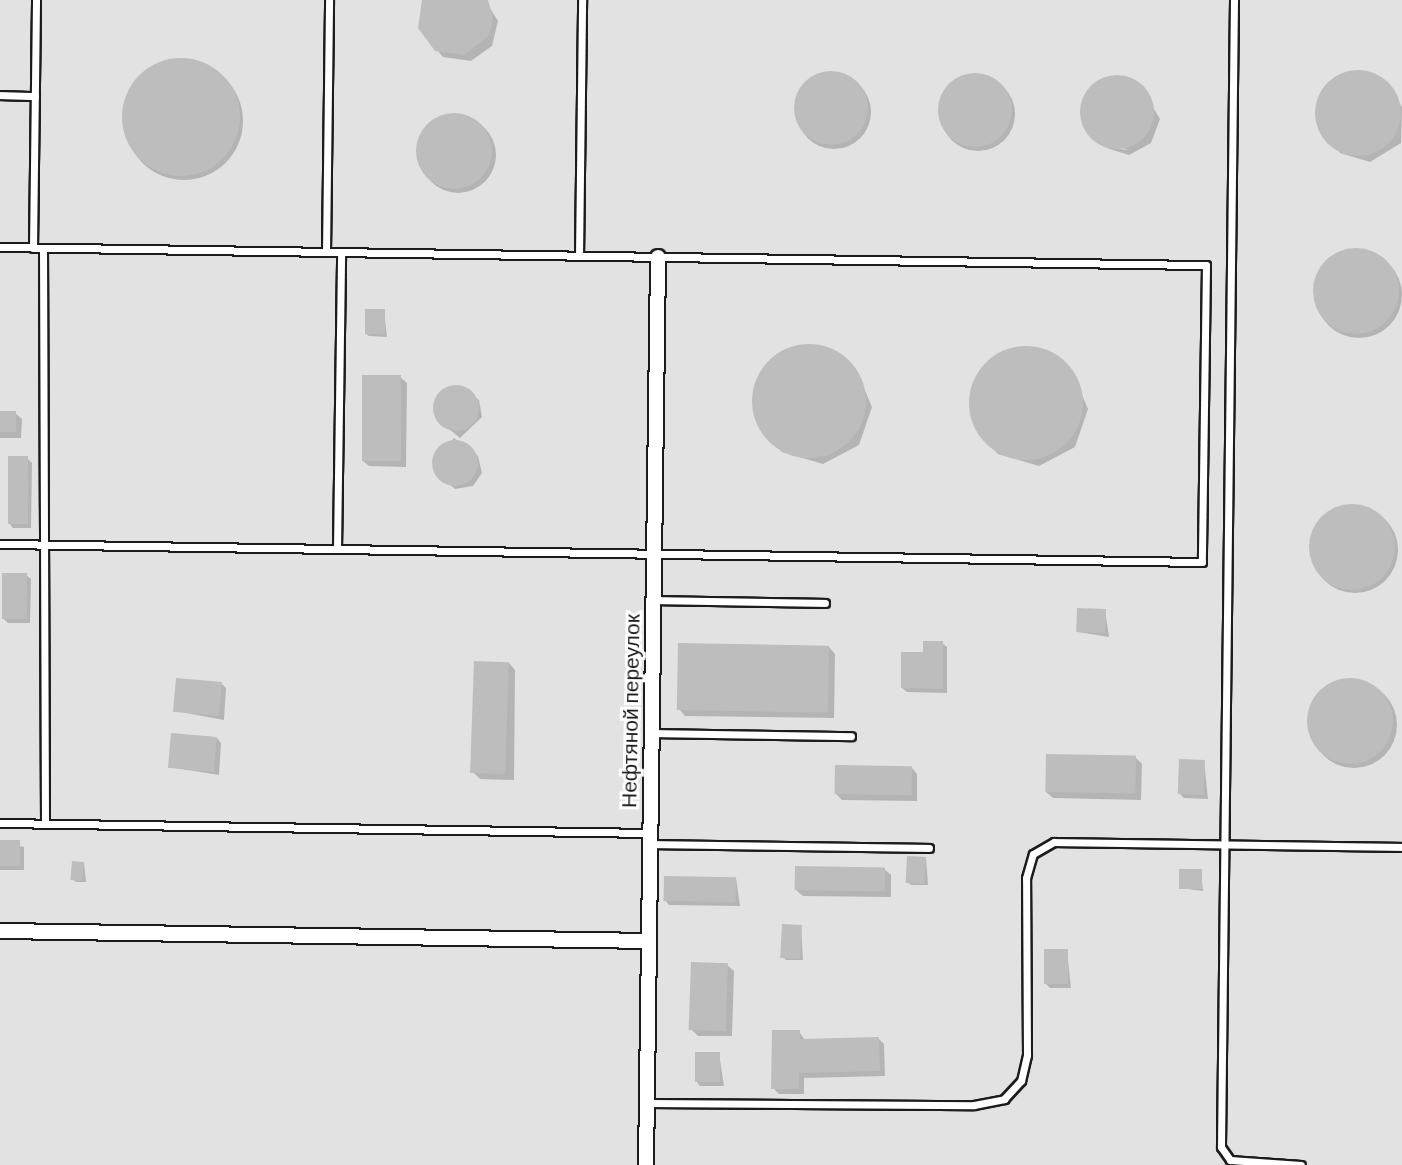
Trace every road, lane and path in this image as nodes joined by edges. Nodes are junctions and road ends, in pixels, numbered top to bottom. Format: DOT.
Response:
graph roads {
  1 [pos="36,0"];
  2 [pos="329,0"];
  3 [pos="582,0"];
  4 [pos="1234,0"];
  5 [pos="0,95"];
  6 [pos="35,96"];
  7 [pos="0,247"];
  8 [pos="33,248"];
  9 [pos="43,248"];
  10 [pos="326,252"];
  11 [pos="341,252"];
  12 [pos="579,256"];
  13 [pos="658,257"];
  14 [pos="0,544"];
  15 [pos="44,545"];
  16 [pos="337,549"];
  17 [pos="654,554"];
  18 [pos="653,600"];
  19 [pos="825,603"];
  20 [pos="652,733"];
  21 [pos="851,736"];
  22 [pos="0,823"];
  23 [pos="45,824"];
  24 [pos="650,838"];
  25 [pos="1223,845"];
  26 [pos="1402,847"];
  27 [pos="929,848"];
  28 [pos="0,931"];
  29 [pos="649,941"];
  30 [pos="647,1103"];
  31 [pos="646,1165"];
  32 [pos="1302,1165"];
  1 -- 6 [label="lane"];
  2 -- 10 [label="lane"];
  3 -- 12 [label="lane"];
  4 -- 25 [label="lane"];
  5 -- 6 [label="lane"];
  6 -- 8 [label="lane"];
  7 -- 8 [label="lane"];
  8 -- 9 [label="lane"];
  9 -- 10 [label="lane"];
  9 -- 15 [label="lane"];
  10 -- 11 [label="lane"];
  11 -- 12 [label="lane"];
  11 -- 16 [label="lane"];
  12 -- 13 [label="lane"];
  13 -- 17 [label="street, Нефтяной переулок"];
  13 -- 17 [label="lane"];
  14 -- 15 [label="lane"];
  15 -- 16 [label="lane"];
  15 -- 23 [label="lane"];
  16 -- 17 [label="lane"];
  17 -- 18 [label="street, Нефтяной переулок"];
  18 -- 19 [label="lane"];
  18 -- 20 [label="street, Нефтяной переулок"];
  20 -- 21 [label="lane"];
  20 -- 24 [label="street, Нефтяной переулок"];
  22 -- 23 [label="lane"];
  23 -- 24 [label="lane"];
  24 -- 27 [label="lane"];
  24 -- 29 [label="street, Нефтяной переулок"];
  25 -- 26 [label="lane"];
  25 -- 30 [label="lane"];
  25 -- 32 [label="lane"];
  28 -- 29 [label="street"];
  29 -- 30 [label="street, Нефтяной переулок"];
  30 -- 31 [label="street, Нефтяной переулок"];
}
